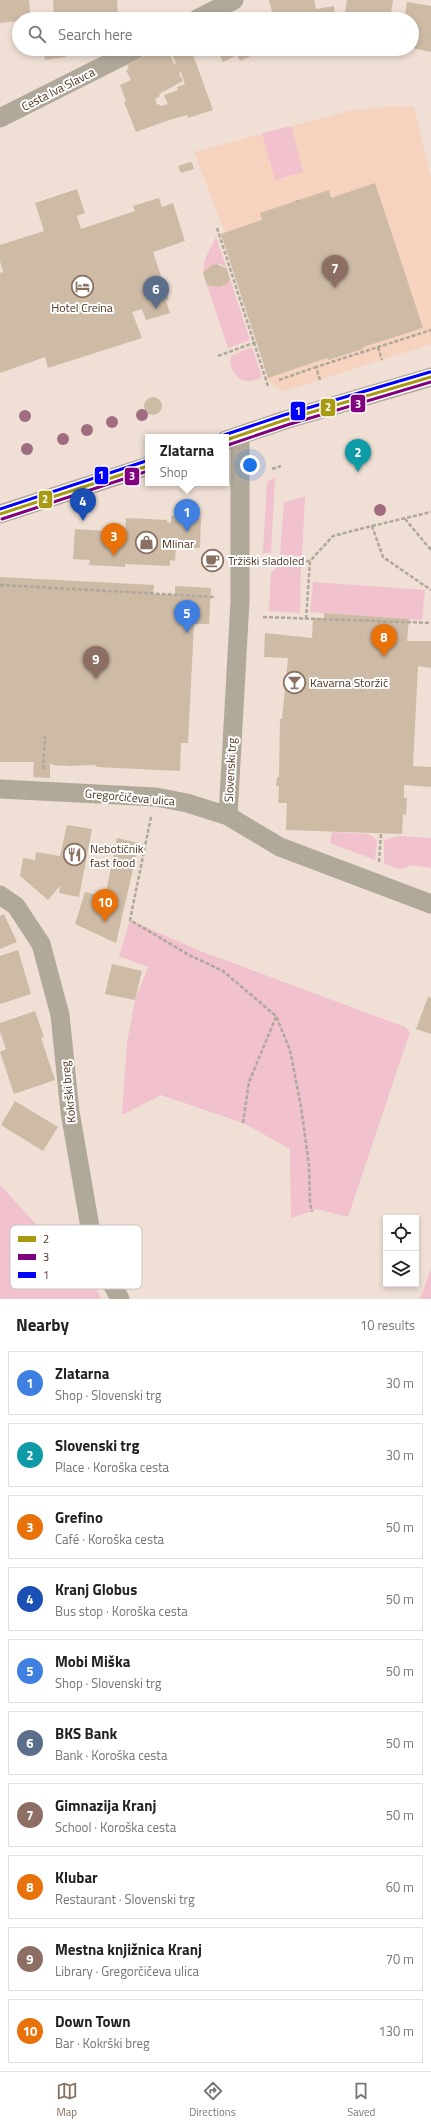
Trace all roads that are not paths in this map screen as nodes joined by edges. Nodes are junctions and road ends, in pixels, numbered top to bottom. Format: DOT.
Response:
graph roads {
  1 [pos="234,0"];
  2 [pos="211,12"];
  3 [pos="123,56"];
  4 [pos="0,118"];
  5 [pos="431,377"];
  6 [pos="233,438"];
  7 [pos="145,467"];
  8 [pos="0,514"];
  9 [pos="0,789"];
  10 [pos="228,816"];
  11 [pos="0,895"];
  12 [pos="431,904"];
  13 [pos="90,1225"];
  14 [pos="115,1289"];
  15 [pos="120,1299"];
  1 -- 2 [label="street"];
  3 -- 4 [label="street, Cesta Iva Slavca"];
  5 -- 6 [label="street"];
  6 -- 10 [label="street, Slovenski trg"];
  7 -- 8 [label="street"];
  9 -- 10 [label="street, Gregorčičeva ulica"];
  10 -- 12 [label="street, Gregorčičeva ulica"];
  11 -- 13 [label="street, Kokrški breg"];
  14 -- 15 [label="street, Kokrški breg"];
}
